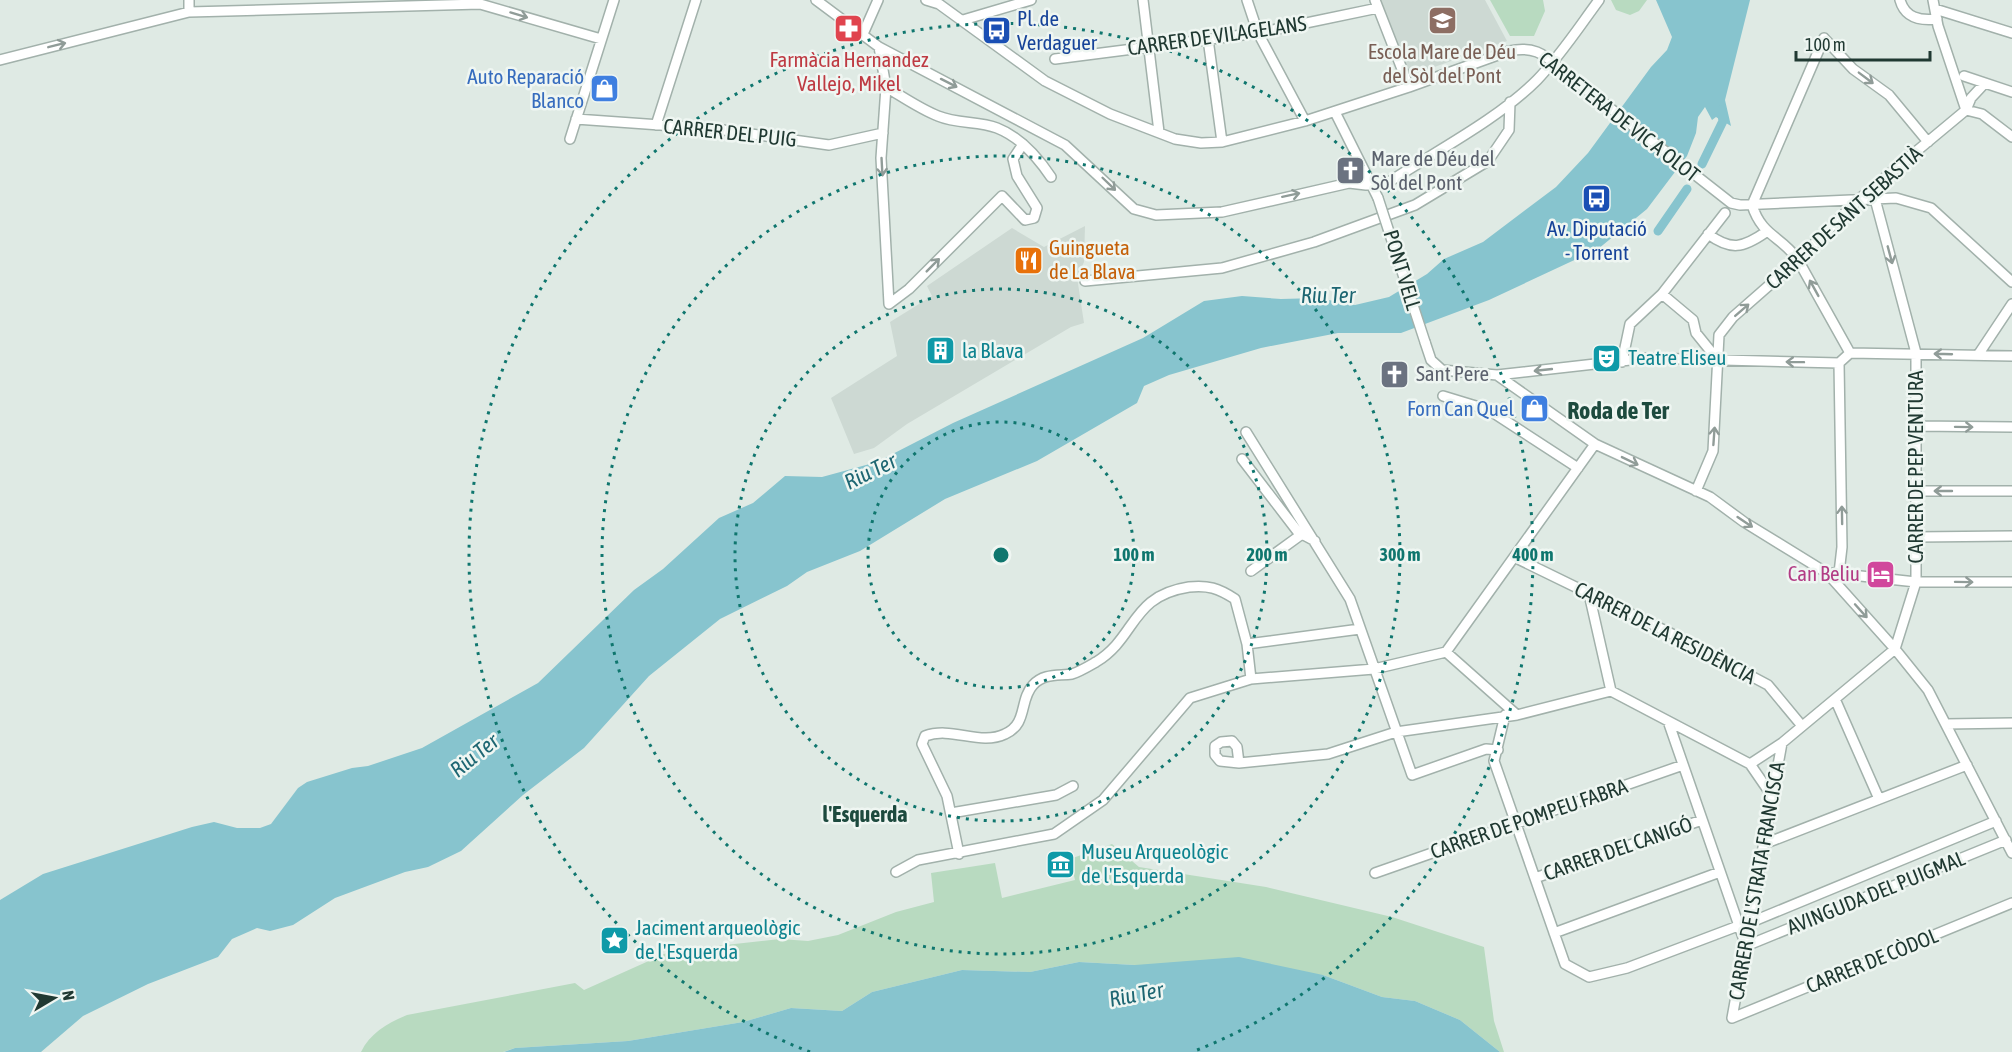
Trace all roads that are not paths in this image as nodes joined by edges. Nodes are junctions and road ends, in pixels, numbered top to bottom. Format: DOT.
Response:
graph roads {
  1 [pos="189,0"];
  2 [pos="614,0"];
  3 [pos="696,0"];
  4 [pos="816,0"];
  5 [pos="878,0"];
  6 [pos="926,0"];
  7 [pos="1031,0"];
  8 [pos="1143,0"];
  9 [pos="1247,0"];
  10 [pos="1599,0"];
  11 [pos="1900,0"];
  12 [pos="1377,4"];
  13 [pos="1934,4"];
  14 [pos="189,12"];
  15 [pos="1936,19"];
  16 [pos="963,20"];
  17 [pos="1258,33"];
  18 [pos="2012,33"];
  19 [pos="863,34"];
  20 [pos="601,39"];
  21 [pos="1208,39"];
  22 [pos="1149,46"];
  23 [pos="879,47"];
  24 [pos="1055,58"];
  25 [pos="0,60"];
  26 [pos="1964,76"];
  27 [pos="1985,83"];
  28 [pos="886,87"];
  29 [pos="1409,87"];
  30 [pos="2012,92"];
  31 [pos="1510,102"];
  32 [pos="1966,110"];
  33 [pos="1335,112"];
  34 [pos="576,119"];
  35 [pos="1305,121"];
  36 [pos="656,125"];
  37 [pos="1159,132"];
  38 [pos="883,133"];
  39 [pos="2012,137"];
  40 [pos="570,139"];
  41 [pos="1222,142"];
  42 [pos="1928,142"];
  43 [pos="1023,144"];
  44 [pos="1050,177"];
  45 [pos="1373,184"];
  46 [pos="1859,199"];
  47 [pos="1875,199"];
  48 [pos="1752,205"];
  49 [pos="1725,213"];
  50 [pos="1766,232"];
  51 [pos="1708,234"];
  52 [pos="1798,260"];
  53 [pos="1085,281"];
  54 [pos="2012,282"];
  55 [pos="1662,294"];
  56 [pos="2012,304"];
  57 [pos="1850,353"];
  58 [pos="1916,353"];
  59 [pos="1978,355"];
  60 [pos="2012,356"];
  61 [pos="1717,359"];
  62 [pos="1622,362"];
  63 [pos="1839,363"];
  64 [pos="1497,375"];
  65 [pos="1443,396"];
  66 [pos="1915,426"];
  67 [pos="2012,427"];
  68 [pos="1246,432"];
  69 [pos="1595,444"];
  70 [pos="1242,459"];
  71 [pos="1578,468"];
  72 [pos="1696,491"];
  73 [pos="1915,491"];
  74 [pos="2012,491"];
  75 [pos="1302,534"];
  76 [pos="2012,536"];
  77 [pos="1916,537"];
  78 [pos="1315,541"];
  79 [pos="1514,557"];
  80 [pos="1251,571"];
  81 [pos="1827,573"];
  82 [pos="1839,573"];
  83 [pos="1916,582"];
  84 [pos="2012,582"];
  85 [pos="1589,594"];
  86 [pos="1360,629"];
  87 [pos="1247,644"];
  88 [pos="1895,649"];
  89 [pos="1446,652"];
  90 [pos="1374,669"];
  91 [pos="1251,679"];
  92 [pos="1611,691"];
  93 [pos="1834,699"];
  94 [pos="1517,715"];
  95 [pos="1505,716"];
  96 [pos="1668,721"];
  97 [pos="2012,723"];
  98 [pos="1946,724"];
  99 [pos="1802,726"];
  100 [pos="1396,732"];
  101 [pos="1782,743"];
  102 [pos="1498,750"];
  103 [pos="1239,763"];
  104 [pos="1750,764"];
  105 [pos="1683,765"];
  106 [pos="1967,765"];
  107 [pos="1073,786"];
  108 [pos="1772,795"];
  109 [pos="1879,799"];
  110 [pos="951,813"];
  111 [pos="1702,820"];
  112 [pos="1996,821"];
  113 [pos="1516,825"];
  114 [pos="2006,840"];
  115 [pos="1764,844"];
  116 [pos="2012,853"];
  117 [pos="959,854"];
  118 [pos="1720,872"];
  119 [pos="896,873"];
  120 [pos="1375,873"];
  121 [pos="1535,878"];
  122 [pos="2012,903"];
  123 [pos="1749,923"];
  124 [pos="1738,926"];
  125 [pos="1554,933"];
  126 [pos="1746,946"];
  127 [pos="1732,1018"];
  1 -- 14 [label="street"];
  2 -- 20 [label="street"];
  3 -- 36 [label="street"];
  4 -- 19 [label="street"];
  5 -- 19 [label="street"];
  6 -- 16 [label="street"];
  7 -- 16 [label="street"];
  8 -- 22 [label="street"];
  9 -- 17 [label="street"];
  10 -- 31 [label="street"];
  11 -- 15 [label="street"];
  12 -- 17 [label="street, CARRER DE VILAGELANS"];
  12 -- 29 [label="street"];
  13 -- 15 [label="street"];
  13 -- 18 [label="street"];
  14 -- 20 [label="street, one-way"];
  25 -- 14 [label="street, one-way"];
  15 -- 32 [label="street"];
  16 -- 37 [label="street"];
  17 -- 21 [label="street, CARRER DE VILAGELANS"];
  17 -- 35 [label="street"];
  19 -- 23 [label="street"];
  20 -- 34 [label="street"];
  21 -- 22 [label="street, CARRER DE VILAGELANS"];
  21 -- 41 [label="street"];
  22 -- 24 [label="street, CARRER DE VILAGELANS"];
  22 -- 37 [label="street"];
  23 -- 28 [label="street"];
  23 -- 45 [label="street, one-way"];
  26 -- 27 [label="street"];
  27 -- 30 [label="street"];
  27 -- 32 [label="street, CARRER DE SANT SEBASTIÀ"];
  28 -- 38 [label="street"];
  28 -- 43 [label="street"];
  29 -- 33 [label="street"];
  29 -- 48 [label="street, CARRETERA DE VIC A OLOT, bridge"];
  31 -- 45 [label="street"];
  31 -- 53 [label="street"];
  32 -- 39 [label="street"];
  32 -- 42 [label="street, CARRER DE SANT SEBASTIÀ"];
  33 -- 35 [label="street"];
  33 -- 45 [label="street, PONT VELL"];
  34 -- 36 [label="street, CARRER DEL PUIG"];
  34 -- 40 [label="street"];
  35 -- 41 [label="street"];
  36 -- 38 [label="street, CARRER DEL PUIG"];
  37 -- 41 [label="street"];
  38 -- 43 [label="street, one-way"];
  42 -- 46 [label="street, CARRER DE SANT SEBASTIÀ"];
  48 -- 42 [label="street, one-way"];
  43 -- 44 [label="street"];
  45 -- 64 [label="street, PONT VELL, bridge"];
  46 -- 47 [label="street"];
  46 -- 48 [label="street"];
  46 -- 52 [label="street, CARRER DE SANT SEBASTIÀ"];
  47 -- 54 [label="street"];
  47 -- 58 [label="street, CARRER DE PEP VENTURA, one-way"];
  48 -- 50 [label="street"];
  49 -- 51 [label="street"];
  50 -- 51 [label="street"];
  50 -- 52 [label="street"];
  51 -- 55 [label="street"];
  57 -- 52 [label="street, one-way"];
  61 -- 52 [label="street, CARRER DE SANT SEBASTIÀ, one-way"];
  55 -- 61 [label="street"];
  55 -- 62 [label="street"];
  56 -- 59 [label="street"];
  57 -- 58 [label="street"];
  57 -- 63 [label="street"];
  59 -- 58 [label="street, one-way"];
  58 -- 66 [label="street, CARRER DE PEP VENTURA"];
  59 -- 60 [label="street"];
  61 -- 62 [label="street"];
  63 -- 61 [label="street, one-way"];
  72 -- 61 [label="street, CARRER DE SANT SEBASTIÀ, one-way"];
  62 -- 64 [label="street, one-way"];
  82 -- 63 [label="street, one-way"];
  64 -- 69 [label="street"];
  65 -- 71 [label="street"];
  66 -- 67 [label="street, one-way"];
  66 -- 73 [label="street, CARRER DE PEP VENTURA"];
  68 -- 78 [label="street"];
  69 -- 71 [label="street"];
  69 -- 72 [label="street, one-way"];
  70 -- 75 [label="street"];
  71 -- 79 [label="street"];
  72 -- 81 [label="street, one-way"];
  74 -- 73 [label="street, one-way"];
  73 -- 77 [label="street, CARRER DE PEP VENTURA"];
  75 -- 78 [label="street"];
  75 -- 80 [label="street"];
  76 -- 77 [label="street"];
  77 -- 83 [label="street, CARRER DE PEP VENTURA"];
  78 -- 86 [label="street"];
  79 -- 85 [label="street, CARRER DE LA RESIDÈNCIA"];
  79 -- 89 [label="street"];
  81 -- 82 [label="street"];
  81 -- 88 [label="street, one-way"];
  82 -- 83 [label="street"];
  83 -- 84 [label="street, one-way"];
  83 -- 88 [label="street, CARRER DE PEP VENTURA"];
  85 -- 92 [label="street"];
  85 -- 99 [label="street, CARRER DE LA RESIDÈNCIA"];
  86 -- 87 [label="street"];
  86 -- 90 [label="street"];
  87 -- 91 [label="street"];
  87 -- 110 [label="street"];
  88 -- 93 [label="street"];
  88 -- 98 [label="street"];
  89 -- 90 [label="street"];
  89 -- 94 [label="street"];
  90 -- 91 [label="street"];
  90 -- 100 [label="street"];
  91 -- 117 [label="street"];
  92 -- 94 [label="street"];
  92 -- 96 [label="street"];
  93 -- 99 [label="street"];
  93 -- 109 [label="street"];
  94 -- 95 [label="street"];
  95 -- 100 [label="street"];
  95 -- 102 [label="street"];
  96 -- 104 [label="street"];
  96 -- 105 [label="street"];
  97 -- 98 [label="street"];
  98 -- 106 [label="street"];
  99 -- 101 [label="street"];
  100 -- 102 [label="street"];
  100 -- 103 [label="street"];
  101 -- 104 [label="street"];
  101 -- 108 [label="street, CARRER DE L'STRATA FRANCISCA"];
  102 -- 113 [label="street"];
  104 -- 108 [label="street"];
  105 -- 111 [label="street"];
  105 -- 113 [label="street, CARRER DE POMPEU FABRA"];
  106 -- 109 [label="street"];
  106 -- 112 [label="street"];
  107 -- 110 [label="street"];
  108 -- 115 [label="street, CARRER DE L'STRATA FRANCISCA"];
  109 -- 115 [label="street"];
  110 -- 117 [label="street"];
  111 -- 118 [label="street"];
  111 -- 121 [label="street, CARRER DEL CANIGÓ"];
  112 -- 114 [label="street"];
  112 -- 123 [label="street, AVINGUDA DEL PUIGMAL"];
  113 -- 120 [label="street, CARRER DE POMPEU FABRA"];
  113 -- 121 [label="street"];
  114 -- 116 [label="street"];
  114 -- 126 [label="street, AVINGUDA DEL PUIGMAL"];
  115 -- 123 [label="street, CARRER DE L'STRATA FRANCISCA"];
  117 -- 119 [label="street"];
  118 -- 124 [label="street"];
  118 -- 125 [label="street"];
  121 -- 125 [label="street"];
  122 -- 127 [label="street, CARRER DE CÒDOL"];
  123 -- 126 [label="street, CARRER DE L'STRATA FRANCISCA"];
  124 -- 125 [label="street"];
  124 -- 126 [label="street"];
  126 -- 127 [label="street, CARRER DE L'STRATA FRANCISCA"];
}
